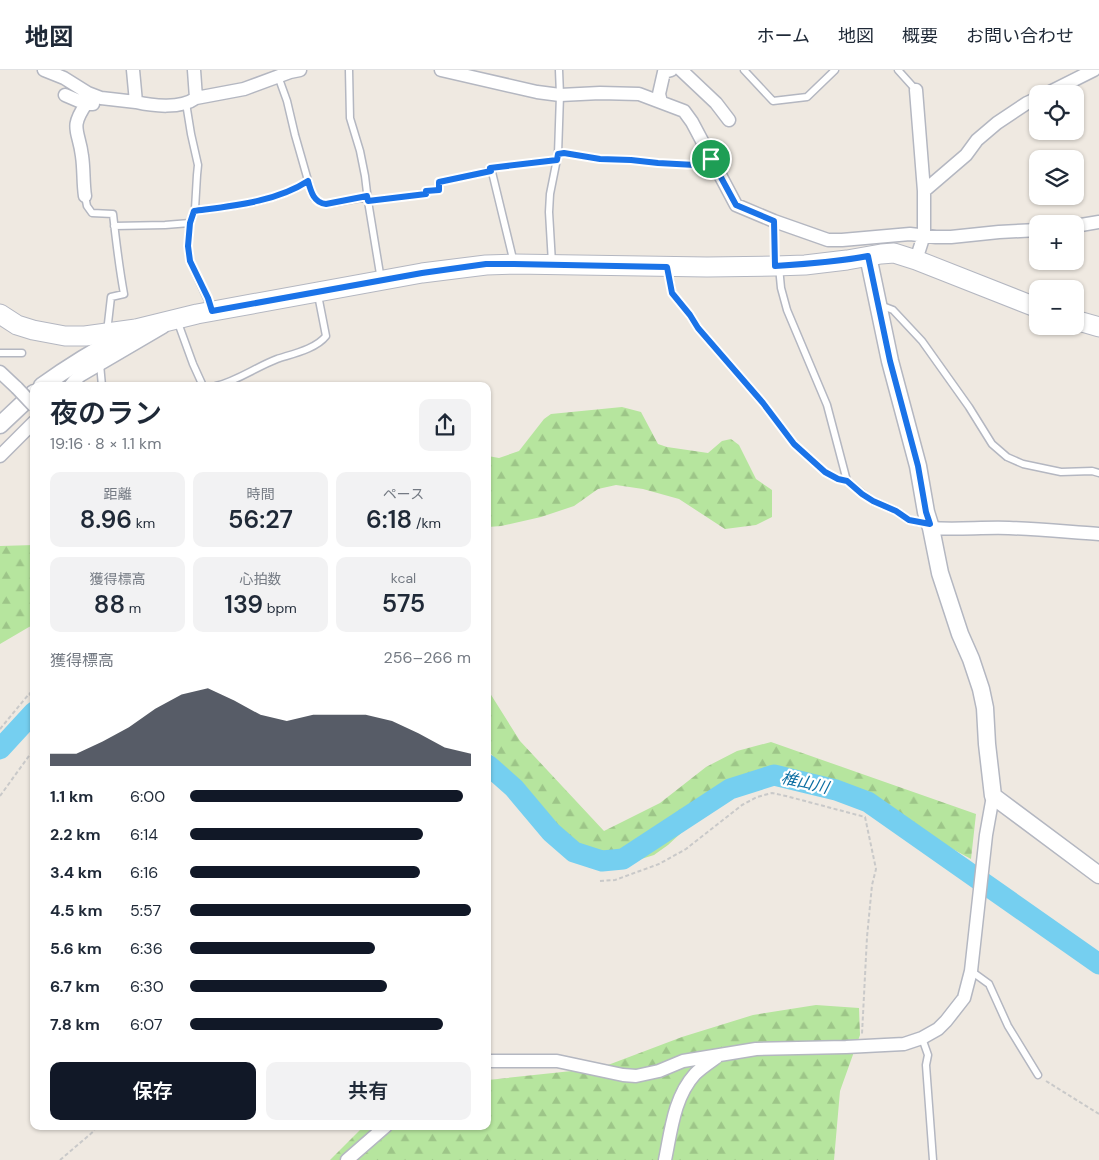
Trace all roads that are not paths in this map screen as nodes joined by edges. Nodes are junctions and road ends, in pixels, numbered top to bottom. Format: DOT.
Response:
graph roads {
  1 [pos="44,70"];
  2 [pos="133,70"];
  3 [pos="194,70"];
  4 [pos="300,70"];
  5 [pos="349,70"];
  6 [pos="441,70"];
  7 [pos="559,70"];
  8 [pos="671,70"];
  9 [pos="681,70"];
  10 [pos="744,70"];
  11 [pos="835,70"];
  12 [pos="898,70"];
  13 [pos="1094,70"];
  14 [pos="278,76"];
  15 [pos="1064,85"];
  16 [pos="916,90"];
  17 [pos="65,95"];
  18 [pos="560,95"];
  19 [pos="191,101"];
  20 [pos="136,102"];
  21 [pos="661,102"];
  22 [pos="1029,102"];
  23 [pos="86,104"];
  24 [pos="729,120"];
  25 [pos="491,170"];
  26 [pos="308,181"];
  27 [pos="924,191"];
  28 [pos="85,196"];
  29 [pos="367,199"];
  30 [pos="194,211"];
  31 [pos="774,221"];
  32 [pos="1099,222"];
  33 [pos="190,223"];
  34 [pos="1084,224"];
  35 [pos="114,226"];
  36 [pos="1029,231"];
  37 [pos="924,235"];
  38 [pos="868,256"];
  39 [pos="916,260"];
  40 [pos="514,264"];
  41 [pos="552,264"];
  42 [pos="777,266"];
  43 [pos="667,267"];
  44 [pos="381,281"];
  45 [pos="317,292"];
  46 [pos="1029,304"];
  47 [pos="879,305"];
  48 [pos="212,311"];
  49 [pos="0,314"];
  50 [pos="172,320"];
  51 [pos="1084,323"];
  52 [pos="1099,327"];
  53 [pos="136,329"];
  54 [pos="107,333"];
  55 [pos="22,352"];
  56 [pos="0,353"];
  57 [pos="100,364"];
  58 [pos="0,372"];
  59 [pos="48,382"];
  60 [pos="73,382"];
  61 [pos="102,382"];
  62 [pos="201,382"];
  63 [pos="229,382"];
  64 [pos="30,397"];
  65 [pos="30,402"];
  66 [pos="0,425"];
  67 [pos="30,426"];
  68 [pos="0,456"];
  69 [pos="1099,473"];
  70 [pos="847,481"];
  71 [pos="930,526"];
  72 [pos="1099,534"];
  73 [pos="993,796"];
  74 [pos="1099,875"];
  75 [pos="971,971"];
  76 [pos="922,1038"];
  77 [pos="719,1055"];
  78 [pos="491,1060"];
  79 [pos="1038,1075"];
  80 [pos="381,1130"];
  81 [pos="347,1160"];
  82 [pos="665,1160"];
  83 [pos="933,1160"];
  1 -- 20 [label="street"];
  2 -- 20 [label="street"];
  3 -- 19 [label="street"];
  4 -- 14 [label="street"];
  5 -- 29 [label="lane"];
  6 -- 18 [label="street"];
  7 -- 18 [label="lane"];
  8 -- 21 [label="street"];
  9 -- 24 [label="street"];
  10 -- 11 [label="lane"];
  12 -- 16 [label="lane"];
  13 -- 15 [label="street"];
  14 -- 19 [label="street"];
  14 -- 26 [label="lane"];
  16 -- 27 [label="street"];
  17 -- 23 [label="street"];
  18 -- 21 [label="street"];
  18 -- 41 [label="lane"];
  19 -- 20 [label="street"];
  19 -- 30 [label="lane"];
  20 -- 23 [label="street"];
  21 -- 31 [label="street"];
  22 -- 27 [label="street"];
  23 -- 28 [label="street"];
  25 -- 40 [label="lane"];
  26 -- 29 [label="lane"];
  26 -- 30 [label="lane"];
  27 -- 37 [label="street"];
  28 -- 35 [label="lane"];
  29 -- 44 [label="lane"];
  30 -- 33 [label="lane"];
  31 -- 37 [label="street"];
  31 -- 42 [label="lane"];
  32 -- 34 [label="street"];
  33 -- 35 [label="lane"];
  33 -- 48 [label="lane"];
  35 -- 54 [label="lane"];
  36 -- 37 [label="street"];
  37 -- 39 [label="street"];
  38 -- 39 [label="main road"];
  38 -- 42 [label="main road"];
  38 -- 47 [label="street"];
  39 -- 46 [label="main road"];
  40 -- 41 [label="main road"];
  40 -- 44 [label="main road"];
  41 -- 43 [label="main road"];
  42 -- 43 [label="main road"];
  42 -- 70 [label="lane"];
  43 -- 70 [label="lane"];
  44 -- 45 [label="main road"];
  45 -- 48 [label="main road"];
  45 -- 63 [label="lane"];
  47 -- 69 [label="lane"];
  47 -- 71 [label="street"];
  48 -- 50 [label="main road"];
  49 -- 54 [label="main road"];
  50 -- 53 [label="main road"];
  50 -- 57 [label="street"];
  50 -- 62 [label="lane"];
  51 -- 52 [label="main road"];
  53 -- 54 [label="main road"];
  53 -- 59 [label="street"];
  55 -- 56 [label="lane"];
  57 -- 60 [label="street"];
  57 -- 61 [label="lane"];
  58 -- 65 [label="street, bridge"];
  64 -- 66 [label="street"];
  67 -- 68 [label="street"];
  70 -- 71 [label="lane"];
  71 -- 72 [label="street"];
  71 -- 73 [label="street"];
  73 -- 74 [label="street"];
  73 -- 75 [label="street"];
  75 -- 76 [label="street"];
  75 -- 79 [label="lane"];
  76 -- 77 [label="street"];
  76 -- 83 [label="lane"];
  77 -- 78 [label="street"];
  77 -- 82 [label="street"];
  80 -- 81 [label="street"];
}
